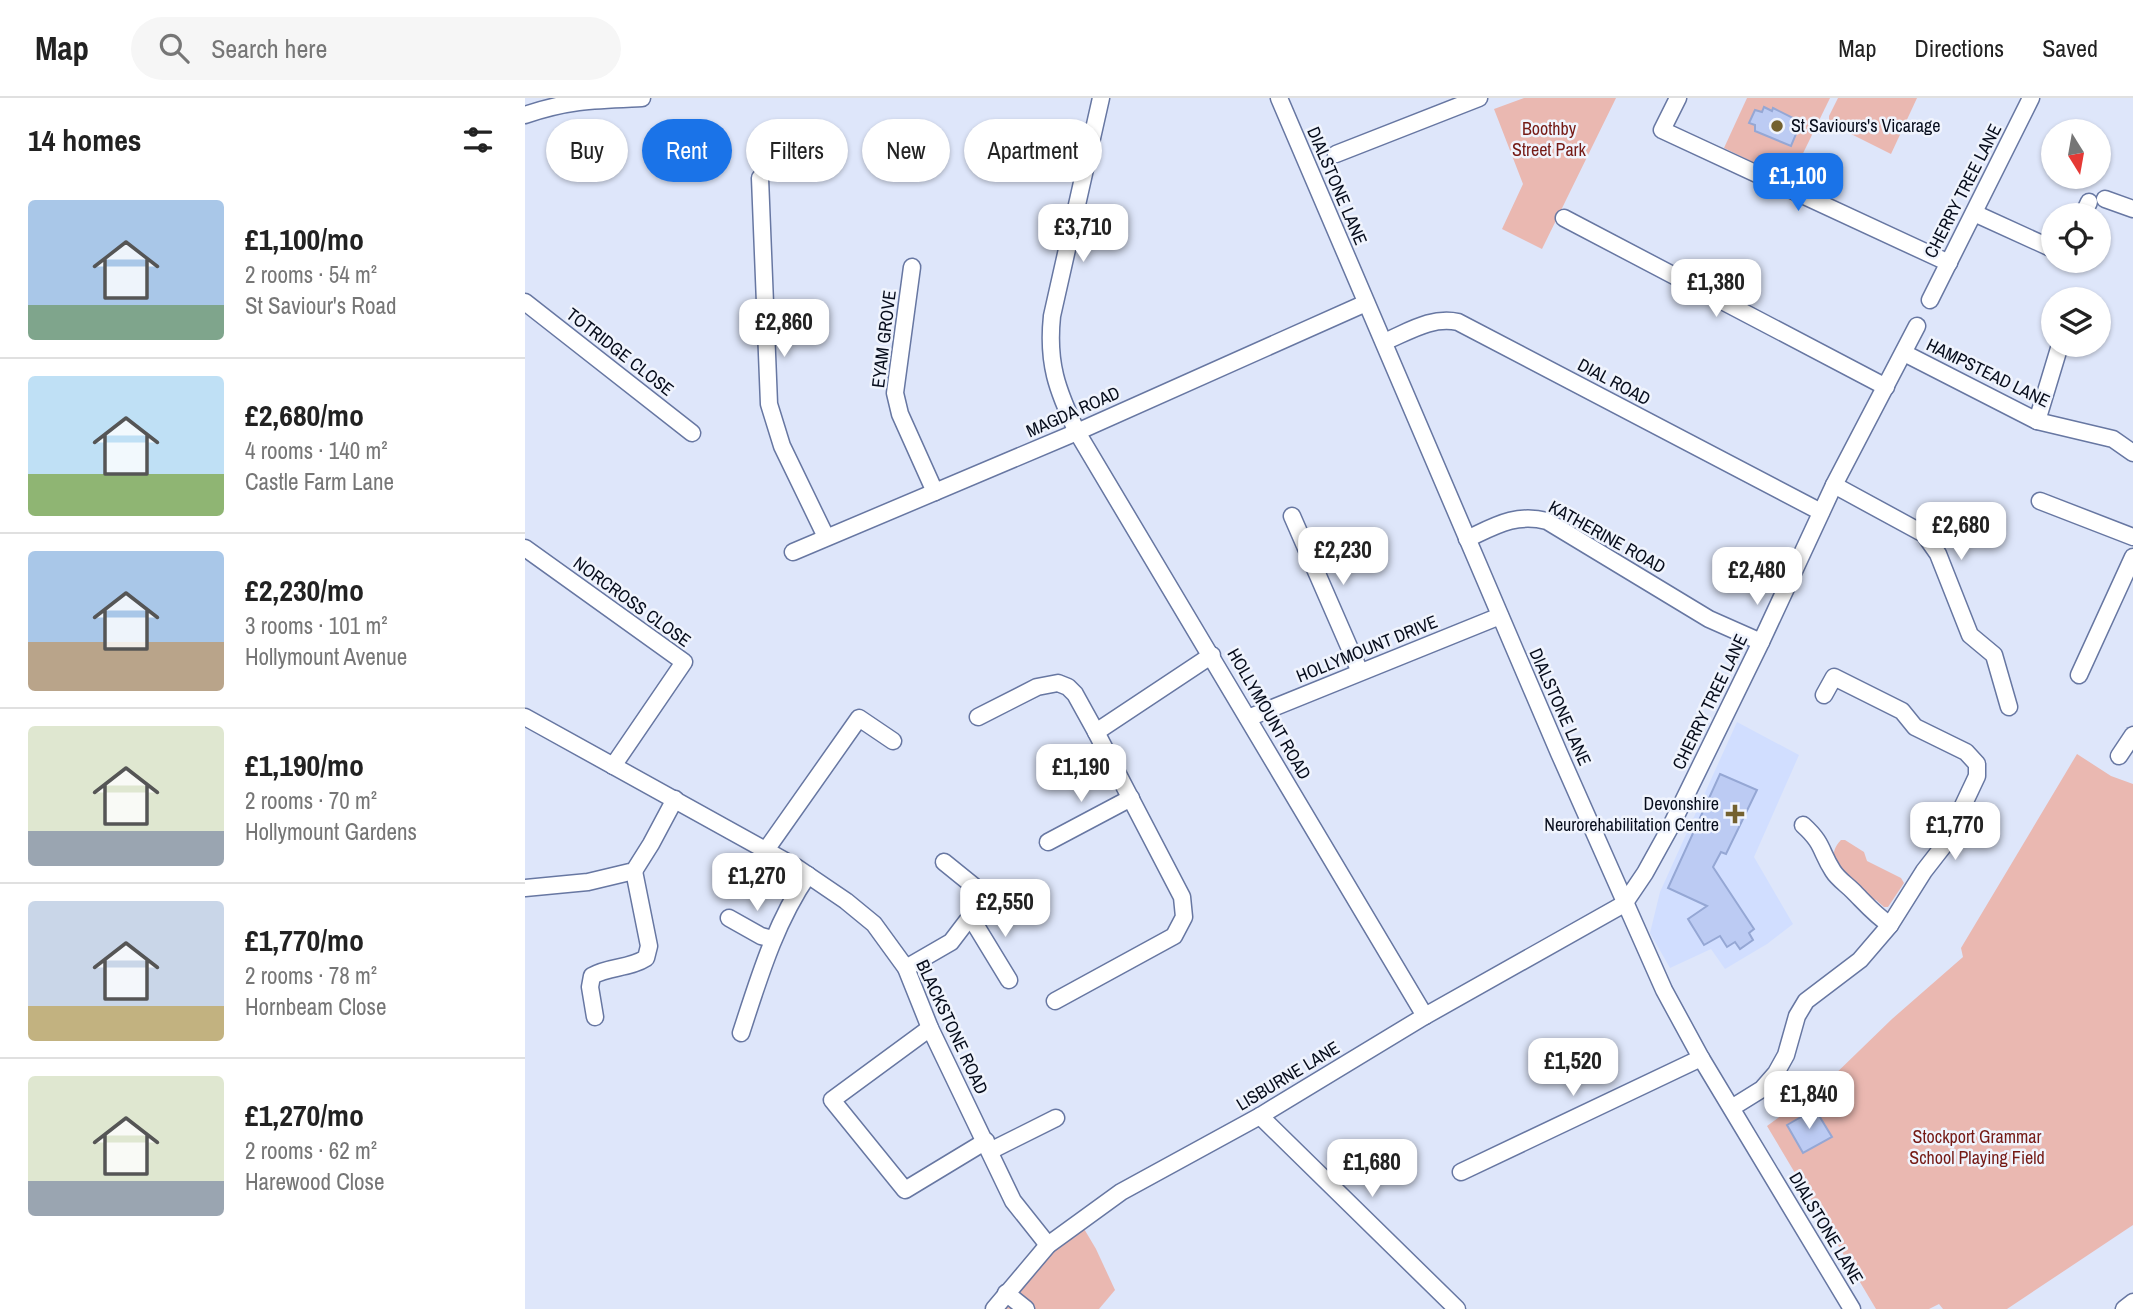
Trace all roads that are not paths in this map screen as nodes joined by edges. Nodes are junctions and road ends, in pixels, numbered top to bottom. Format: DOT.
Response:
graph roads {
  1 [pos="642,98"];
  2 [pos="1101,98"];
  3 [pos="1279,98"];
  4 [pos="1479,98"];
  5 [pos="1678,98"];
  6 [pos="2031,98"];
  7 [pos="525,115"];
  8 [pos="1336,154"];
  9 [pos="760,182"];
  10 [pos="2111,207"];
  11 [pos="2133,209"];
  12 [pos="1974,213"];
  13 [pos="1564,218"];
  14 [pos="2041,244"];
  15 [pos="1949,263"];
  16 [pos="912,267"];
  17 [pos="1930,300"];
  18 [pos="525,302"];
  19 [pos="1366,303"];
  20 [pos="1917,326"];
  21 [pos="1384,342"];
  22 [pos="1904,353"];
  23 [pos="2056,357"];
  24 [pos="1886,387"];
  25 [pos="2037,421"];
  26 [pos="1077,432"];
  27 [pos="692,433"];
  28 [pos="2133,453"];
  29 [pos="1834,485"];
  30 [pos="935,492"];
  31 [pos="2040,501"];
  32 [pos="1821,512"];
  33 [pos="1292,516"];
  34 [pos="826,537"];
  35 [pos="2133,537"];
  36 [pos="1467,539"];
  37 [pos="525,548"];
  38 [pos="793,552"];
  39 [pos="2133,557"];
  40 [pos="1500,616"];
  41 [pos="1761,642"];
  42 [pos="1212,656"];
  43 [pos="1360,672"];
  44 [pos="2078,676"];
  45 [pos="1824,695"];
  46 [pos="2009,707"];
  47 [pos="525,717"];
  48 [pos="978,717"];
  49 [pos="1248,718"];
  50 [pos="1096,732"];
  51 [pos="893,741"];
  52 [pos="613,766"];
  53 [pos="1131,798"];
  54 [pos="675,799"];
  55 [pos="1803,825"];
  56 [pos="1048,841"];
  57 [pos="766,850"];
  58 [pos="944,862"];
  59 [pos="633,871"];
  60 [pos="808,875"];
  61 [pos="525,888"];
  62 [pos="1624,904"];
  63 [pos="970,916"];
  64 [pos="729,918"];
  65 [pos="1890,925"];
  66 [pos="772,939"];
  67 [pos="906,968"];
  68 [pos="1009,980"];
  69 [pos="1055,1001"];
  70 [pos="1425,1016"];
  71 [pos="595,1017"];
  72 [pos="930,1027"];
  73 [pos="741,1032"];
  74 [pos="1701,1058"];
  75 [pos="1733,1107"];
  76 [pos="1260,1116"];
  77 [pos="1056,1118"];
  78 [pos="988,1146"];
  79 [pos="1461,1172"];
  80 [pos="1048,1245"];
  81 [pos="1006,1293"];
  82 [pos="2133,1302"];
  83 [pos="994,1309"];
  84 [pos="1026,1309"];
  85 [pos="1457,1309"];
  86 [pos="1852,1309"];
  87 [pos="2124,1309"];
  1 -- 7 [label="street"];
  2 -- 26 [label="street, HOLLYMOUNT ROAD"];
  3 -- 19 [label="street, DIALSTONE LANE"];
  4 -- 8 [label="street"];
  5 -- 15 [label="street"];
  6 -- 12 [label="street, CHERRY TREE LANE"];
  9 -- 34 [label="street"];
  10 -- 11 [label="street"];
  12 -- 14 [label="street"];
  12 -- 15 [label="street, CHERRY TREE LANE"];
  13 -- 24 [label="street"];
  15 -- 17 [label="street, CHERRY TREE LANE"];
  16 -- 30 [label="street, EYAM GROVE"];
  18 -- 27 [label="street, TOTRIDGE CLOSE"];
  19 -- 21 [label="street, DIALSTONE LANE"];
  19 -- 26 [label="street, MAGDA ROAD"];
  20 -- 22 [label="street, CHERRY TREE LANE"];
  21 -- 32 [label="street, DIAL ROAD"];
  21 -- 36 [label="street, DIALSTONE LANE"];
  22 -- 24 [label="street, CHERRY TREE LANE"];
  22 -- 25 [label="street, HAMPSTEAD LANE"];
  23 -- 25 [label="street"];
  24 -- 29 [label="street, CHERRY TREE LANE"];
  25 -- 28 [label="street, HAMPSTEAD LANE"];
  26 -- 30 [label="street, MAGDA ROAD"];
  26 -- 42 [label="street, HOLLYMOUNT ROAD"];
  29 -- 32 [label="street, CHERRY TREE LANE"];
  29 -- 46 [label="street"];
  30 -- 34 [label="street, MAGDA ROAD"];
  31 -- 35 [label="street"];
  32 -- 41 [label="street, CHERRY TREE LANE"];
  33 -- 43 [label="street"];
  34 -- 38 [label="street, MAGDA ROAD"];
  36 -- 40 [label="street, DIALSTONE LANE"];
  36 -- 41 [label="street, KATHERINE ROAD"];
  37 -- 52 [label="street, NORCROSS CLOSE"];
  39 -- 44 [label="street"];
  40 -- 43 [label="street, HOLLYMOUNT DRIVE"];
  40 -- 62 [label="street, DIALSTONE LANE"];
  41 -- 62 [label="street, CHERRY TREE LANE"];
  42 -- 49 [label="street, HOLLYMOUNT ROAD"];
  42 -- 50 [label="street"];
  43 -- 49 [label="street, HOLLYMOUNT DRIVE"];
  45 -- 65 [label="street"];
  47 -- 52 [label="street, BLACKSTONE ROAD"];
  48 -- 50 [label="street"];
  49 -- 70 [label="street, HOLLYMOUNT ROAD"];
  50 -- 53 [label="street"];
  51 -- 57 [label="street"];
  52 -- 54 [label="street, BLACKSTONE ROAD"];
  53 -- 56 [label="street"];
  53 -- 69 [label="street"];
  54 -- 57 [label="street, BLACKSTONE ROAD"];
  54 -- 59 [label="street"];
  55 -- 65 [label="street"];
  57 -- 60 [label="street, BLACKSTONE ROAD"];
  58 -- 63 [label="street"];
  59 -- 61 [label="street"];
  59 -- 71 [label="street"];
  60 -- 66 [label="street"];
  60 -- 67 [label="street, BLACKSTONE ROAD"];
  62 -- 70 [label="street, LISBURNE LANE"];
  62 -- 74 [label="street, DIALSTONE LANE"];
  63 -- 67 [label="street"];
  63 -- 68 [label="street"];
  64 -- 66 [label="street"];
  65 -- 75 [label="street"];
  66 -- 73 [label="street"];
  67 -- 72 [label="street, BLACKSTONE ROAD"];
  70 -- 76 [label="street, LISBURNE LANE"];
  72 -- 78 [label="street, BLACKSTONE ROAD"];
  72 -- 78 [label="street"];
  74 -- 75 [label="street, DIALSTONE LANE"];
  74 -- 79 [label="street"];
  75 -- 86 [label="street, DIALSTONE LANE"];
  76 -- 80 [label="street, LISBURNE LANE"];
  76 -- 85 [label="street"];
  77 -- 78 [label="street"];
  78 -- 80 [label="street, BLACKSTONE ROAD"];
  80 -- 81 [label="street, LISBURNE LANE"];
  81 -- 83 [label="street, LISBURNE LANE"];
  81 -- 84 [label="street"];
  82 -- 87 [label="street"];
}
